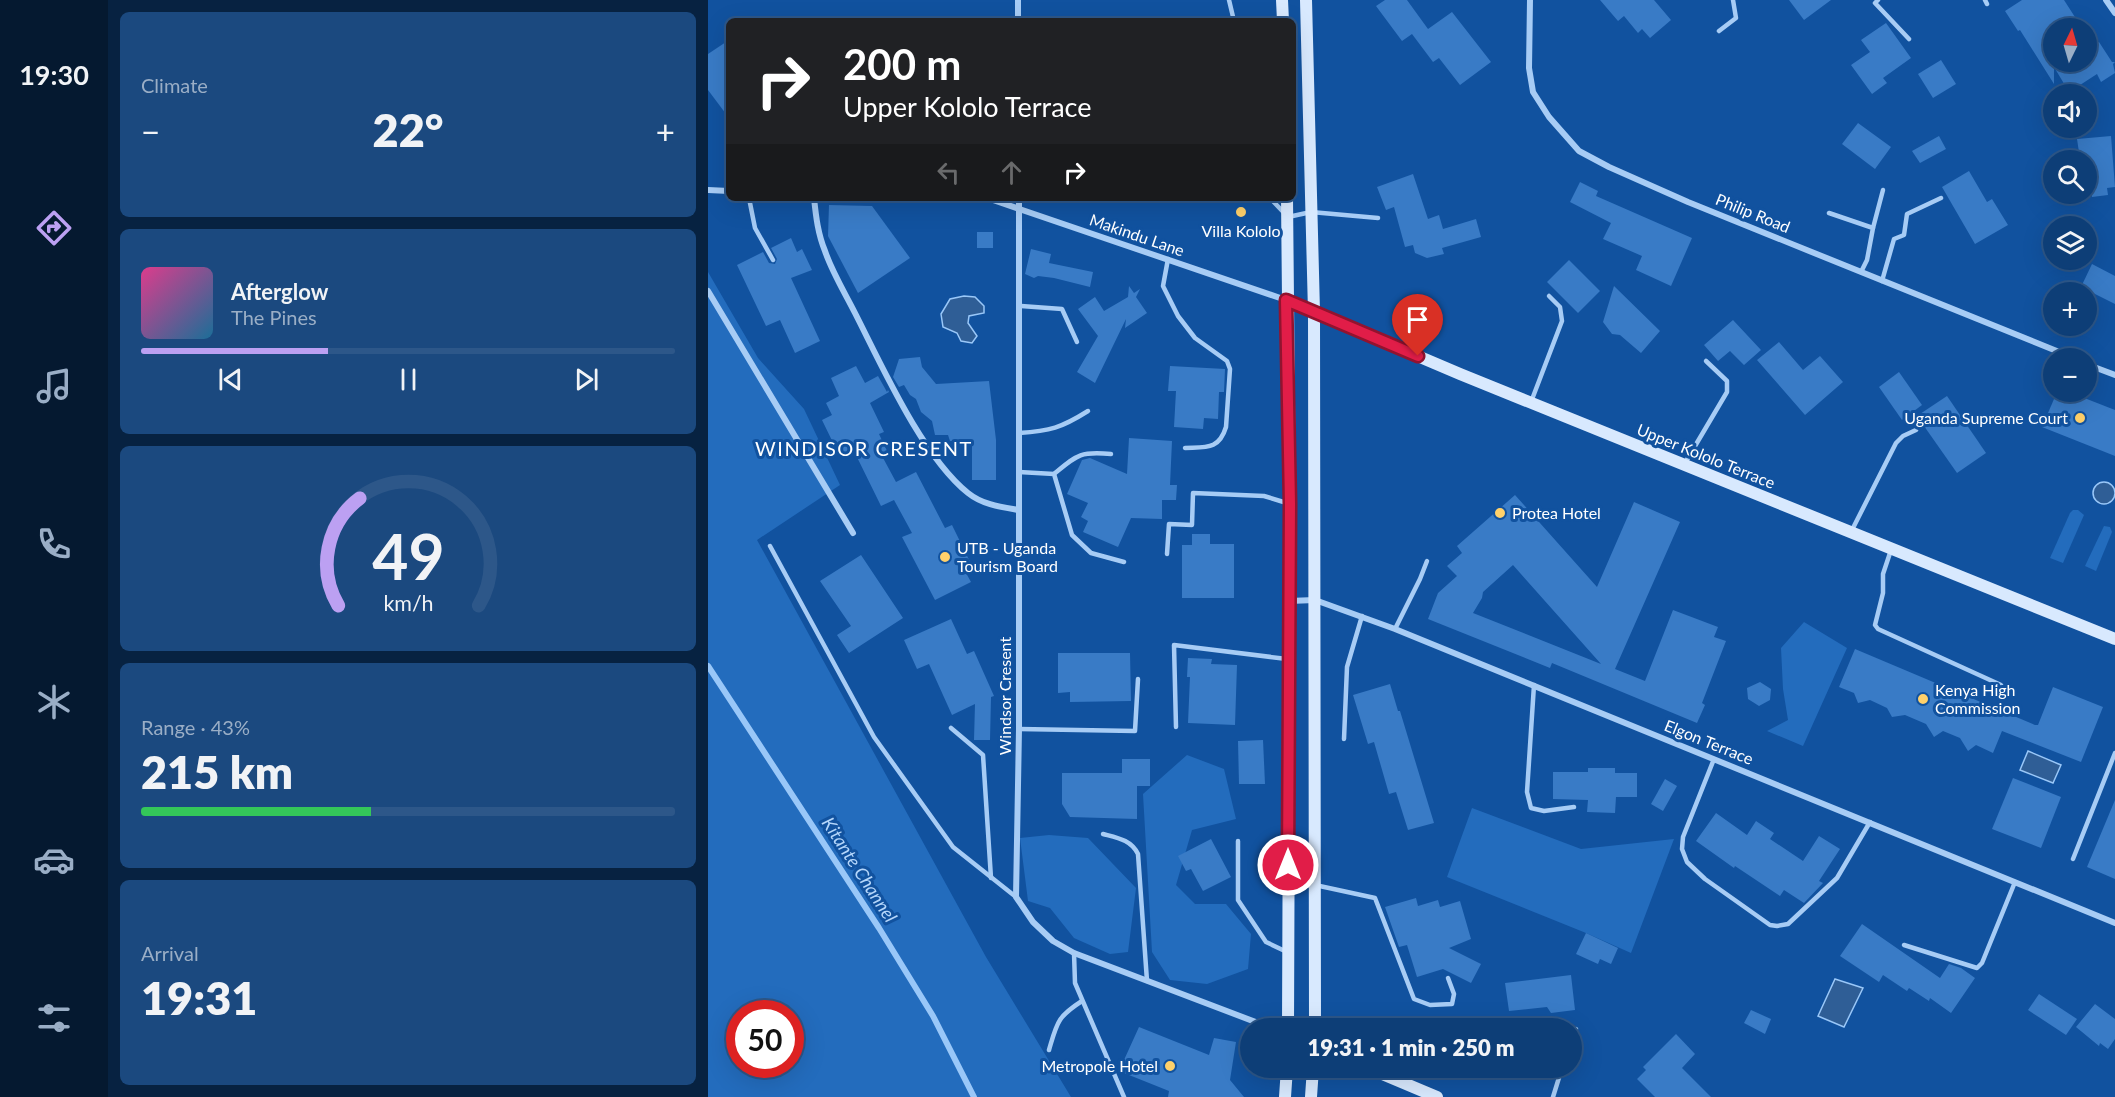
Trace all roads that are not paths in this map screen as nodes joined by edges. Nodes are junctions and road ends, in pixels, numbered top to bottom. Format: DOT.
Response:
graph roads {
  1 [pos="1018,0"];
  2 [pos="1229,0"];
  3 [pos="1282,0"];
  4 [pos="1306,0"];
  5 [pos="1530,0"];
  6 [pos="1733,0"];
  7 [pos="1878,0"];
  8 [pos="2106,0"];
  9 [pos="2115,13"];
  10 [pos="1018,18"];
  11 [pos="1232,18"];
  12 [pos="1283,18"];
  13 [pos="1719,31"];
  14 [pos="1909,39"];
  15 [pos="708,190"];
  16 [pos="1883,190"];
  17 [pos="726,191"];
  18 [pos="1941,198"];
  19 [pos="750,201"];
  20 [pos="814,201"];
  21 [pos="996,201"];
  22 [pos="1019,201"];
  23 [pos="1273,201"];
  24 [pos="1287,201"];
  25 [pos="1019,209"];
  26 [pos="1311,213"];
  27 [pos="1829,213"];
  28 [pos="1288,216"];
  29 [pos="1378,218"];
  30 [pos="1873,228"];
  31 [pos="773,260"];
  32 [pos="1168,260"];
  33 [pos="1861,272"];
  34 [pos="1882,281"];
  35 [pos="708,291"];
  36 [pos="1549,296"];
  37 [pos="1286,300"];
  38 [pos="1021,306"];
  39 [pos="1314,312"];
  40 [pos="1077,342"];
  41 [pos="2049,348"];
  42 [pos="1706,361"];
  43 [pos="2097,368"];
  44 [pos="2115,375"];
  45 [pos="1531,402"];
  46 [pos="1088,411"];
  47 [pos="1916,430"];
  48 [pos="1019,433"];
  49 [pos="1185,448"];
  50 [pos="1111,454"];
  51 [pos="1684,465"];
  52 [pos="1019,472"];
  53 [pos="1054,474"];
  54 [pos="1290,504"];
  55 [pos="1019,510"];
  56 [pos="1851,532"];
  57 [pos="853,534"];
  58 [pos="770,546"];
  59 [pos="1892,548"];
  60 [pos="1167,554"];
  61 [pos="1427,561"];
  62 [pos="1124,562"];
  63 [pos="1315,600"];
  64 [pos="1289,601"];
  65 [pos="1362,616"];
  66 [pos="1395,629"];
  67 [pos="2115,639"];
  68 [pos="1289,659"];
  69 [pos="1138,679"];
  70 [pos="1534,685"];
  71 [pos="2001,685"];
  72 [pos="951,728"];
  73 [pos="1176,728"];
  74 [pos="1019,729"];
  75 [pos="1344,739"];
  76 [pos="2115,753"];
  77 [pos="1714,759"];
  78 [pos="1574,807"];
  79 [pos="1870,822"];
  80 [pos="1104,834"];
  81 [pos="1238,841"];
  82 [pos="2073,859"];
  83 [pos="991,878"];
  84 [pos="2015,882"];
  85 [pos="1315,885"];
  86 [pos="1287,888"];
  87 [pos="1016,897"];
  88 [pos="2115,923"];
  89 [pos="1904,945"];
  90 [pos="1074,953"];
  91 [pos="1290,953"];
  92 [pos="1448,978"];
  93 [pos="1147,981"];
  94 [pos="1082,1001"];
  95 [pos="1245,1018"];
  96 [pos="1288,1018"];
  97 [pos="1315,1018"];
  98 [pos="1049,1050"];
  99 [pos="1286,1078"];
  100 [pos="1312,1078"];
  101 [pos="1392,1078"];
  102 [pos="1559,1078"];
  103 [pos="1124,1097"];
  104 [pos="1285,1097"];
  105 [pos="1311,1097"];
  106 [pos="1437,1097"];
  107 [pos="1552,1097"];
  1 -- 10 [label="street"];
  2 -- 11 [label="lane"];
  3 -- 12 [label="main road"];
  4 -- 26 [label="main road"];
  5 -- 33 [label="street, Philip Road"];
  6 -- 13 [label="lane"];
  7 -- 14 [label="lane"];
  8 -- 9 [label="street"];
  15 -- 17 [label="street"];
  16 -- 30 [label="lane"];
  18 -- 34 [label="lane"];
  19 -- 31 [label="lane"];
  20 -- 55 [label="street"];
  21 -- 25 [label="street, Makindu Lane"];
  22 -- 25 [label="street, Windsor Cresent"];
  23 -- 28 [label="lane"];
  24 -- 28 [label="main road"];
  25 -- 32 [label="street, Makindu Lane"];
  25 -- 38 [label="street, Windsor Cresent"];
  26 -- 28 [label="lane"];
  26 -- 29 [label="lane"];
  26 -- 39 [label="main road"];
  27 -- 30 [label="lane"];
  28 -- 37 [label="main road"];
  30 -- 33 [label="lane"];
  32 -- 37 [label="street, Makindu Lane"];
  32 -- 49 [label="lane"];
  33 -- 34 [label="street, Philip Road"];
  34 -- 41 [label="street, Philip Road"];
  35 -- 57 [label="street"];
  36 -- 45 [label="lane"];
  37 -- 39 [label="main road, Upper Kololo Terrace"];
  37 -- 54 [label="main road"];
  38 -- 40 [label="lane"];
  38 -- 48 [label="street, Windsor Cresent"];
  39 -- 45 [label="main road, Upper Kololo Terrace"];
  39 -- 63 [label="main road"];
  42 -- 51 [label="lane"];
  43 -- 44 [label="street"];
  45 -- 51 [label="main road, Upper Kololo Terrace"];
  46 -- 48 [label="lane"];
  47 -- 56 [label="lane"];
  48 -- 52 [label="street, Windsor Cresent"];
  50 -- 53 [label="lane"];
  51 -- 56 [label="main road, Upper Kololo Terrace"];
  52 -- 53 [label="lane"];
  52 -- 55 [label="street, Windsor Cresent"];
  53 -- 62 [label="lane"];
  54 -- 60 [label="lane"];
  54 -- 64 [label="main road"];
  55 -- 74 [label="street, Windsor Cresent"];
  56 -- 59 [label="main road, Upper Kololo Terrace"];
  58 -- 83 [label="lane"];
  59 -- 67 [label="main road, Upper Kololo Terrace"];
  59 -- 71 [label="lane"];
  61 -- 66 [label="lane"];
  63 -- 64 [label="street, Elgon Terrace"];
  63 -- 65 [label="street, Elgon Terrace"];
  63 -- 85 [label="main road"];
  64 -- 68 [label="main road"];
  65 -- 66 [label="street, Elgon Terrace"];
  65 -- 75 [label="lane"];
  66 -- 70 [label="street, Elgon Terrace"];
  68 -- 73 [label="lane"];
  68 -- 86 [label="main road"];
  69 -- 74 [label="lane"];
  70 -- 77 [label="street, Elgon Terrace"];
  70 -- 78 [label="lane"];
  72 -- 83 [label="lane"];
  74 -- 87 [label="street, Windsor Cresent"];
  76 -- 82 [label="lane"];
  77 -- 79 [label="street, Elgon Terrace"];
  77 -- 79 [label="lane"];
  79 -- 84 [label="street, Elgon Terrace"];
  80 -- 93 [label="lane"];
  81 -- 91 [label="lane"];
  83 -- 87 [label="lane"];
  84 -- 88 [label="street, Elgon Terrace"];
  84 -- 89 [label="lane"];
  85 -- 86 [label="lane"];
  85 -- 92 [label="lane"];
  85 -- 97 [label="main road"];
  86 -- 91 [label="main road"];
  87 -- 90 [label="street"];
  90 -- 93 [label="street"];
  90 -- 94 [label="lane"];
  91 -- 96 [label="main road"];
  93 -- 95 [label="street"];
  94 -- 98 [label="lane"];
  94 -- 103 [label="lane"];
  99 -- 104 [label="main road"];
  100 -- 105 [label="main road"];
  101 -- 106 [label="main road"];
  102 -- 107 [label="lane"];
}
